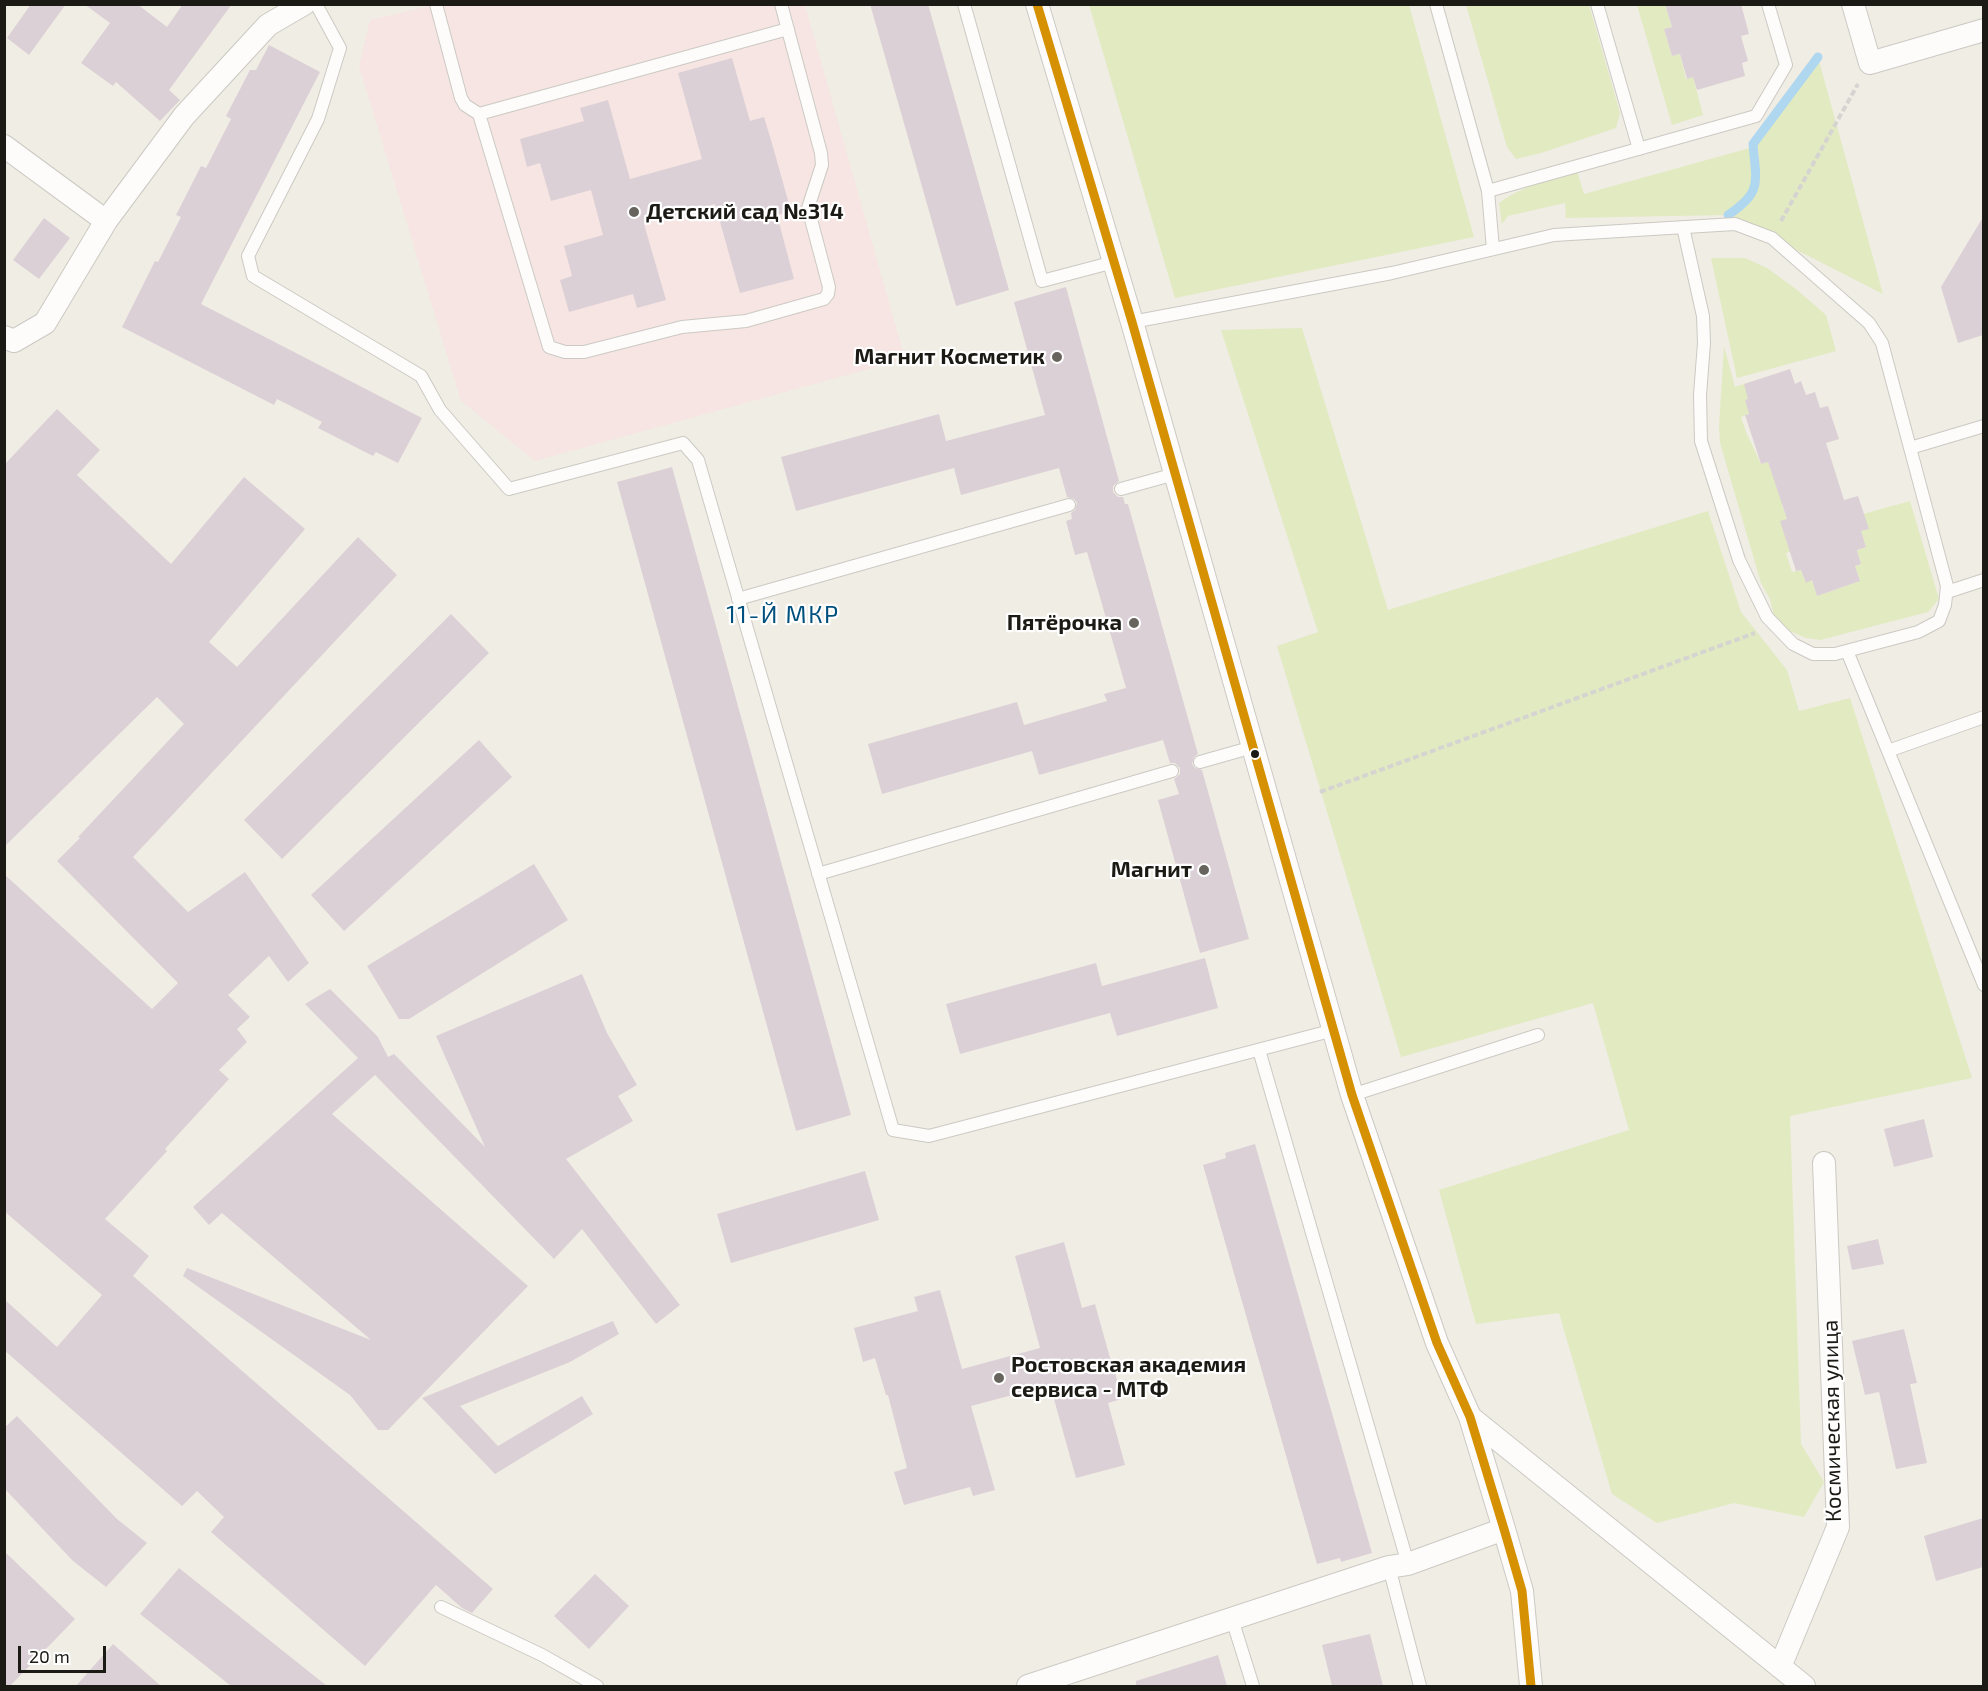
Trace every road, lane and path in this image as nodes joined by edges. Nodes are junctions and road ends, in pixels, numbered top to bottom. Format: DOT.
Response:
graph roads {
  1 [pos="304,4"];
  2 [pos="316,4"];
  3 [pos="435,4"];
  4 [pos="781,4"];
  5 [pos="964,4"];
  6 [pos="1036,4"];
  7 [pos="1436,4"];
  8 [pos="1597,4"];
  9 [pos="1768,4"];
  10 [pos="1853,4"];
  11 [pos="788,29"];
  12 [pos="1983,30"];
  13 [pos="1869,63"];
  14 [pos="479,114"];
  15 [pos="4,146"];
  16 [pos="1639,149"];
  17 [pos="1488,191"];
  18 [pos="106,221"];
  19 [pos="1683,227"];
  20 [pos="1772,238"];
  21 [pos="1493,249"];
  22 [pos="1114,262"];
  23 [pos="1132,322"];
  24 [pos="9,339"];
  25 [pos="1983,426"];
  26 [pos="1910,448"];
  27 [pos="1175,474"];
  28 [pos="1121,489"];
  29 [pos="1069,505"];
  30 [pos="1983,580"];
  31 [pos="1947,592"];
  32 [pos="738,599"];
  33 [pos="1776,626"];
  34 [pos="1847,651"];
  35 [pos="1983,717"];
  36 [pos="1253,747"];
  37 [pos="1888,751"];
  38 [pos="1200,762"];
  39 [pos="1172,771"];
  40 [pos="1320,792"];
  41 [pos="818,874"];
  42 [pos="1983,985"];
  43 [pos="1334,1030"];
  44 [pos="1538,1035"];
  45 [pos="1259,1050"];
  46 [pos="1352,1095"];
  47 [pos="1824,1163"];
  48 [pos="1470,1417"];
  49 [pos="1504,1529"];
  50 [pos="1399,1565"];
  51 [pos="441,1607"];
  52 [pos="1232,1619"];
  53 [pos="1780,1667"];
  54 [pos="597,1686"];
  55 [pos="1028,1686"];
  56 [pos="1253,1686"];
  57 [pos="1420,1686"];
  58 [pos="1531,1686"];
  59 [pos="1804,1686"];
  1 -- 18 [label="street"];
  2 -- 32 [label="lane"];
  3 -- 14 [label="lane"];
  4 -- 11 [label="lane"];
  5 -- 22 [label="lane"];
  6 -- 22 [label="street"];
  7 -- 17 [label="lane"];
  8 -- 16 [label="lane"];
  9 -- 16 [label="lane"];
  10 -- 13 [label="street"];
  11 -- 14 [label="lane"];
  11 -- 14 [label="lane"];
  12 -- 13 [label="street"];
  13 -- 20 [label="path"];
  15 -- 18 [label="street"];
  16 -- 17 [label="lane"];
  17 -- 21 [label="lane"];
  18 -- 24 [label="street"];
  19 -- 20 [label="lane"];
  19 -- 21 [label="lane"];
  19 -- 33 [label="lane"];
  20 -- 26 [label="lane"];
  21 -- 23 [label="lane"];
  22 -- 23 [label="street"];
  23 -- 27 [label="street"];
  25 -- 26 [label="lane"];
  26 -- 31 [label="lane"];
  27 -- 28 [label="lane"];
  27 -- 36 [label="street"];
  29 -- 32 [label="lane"];
  30 -- 31 [label="lane"];
  31 -- 34 [label="lane"];
  32 -- 41 [label="lane"];
  33 -- 34 [label="lane"];
  33 -- 40 [label="path"];
  34 -- 37 [label="lane"];
  35 -- 37 [label="lane"];
  36 -- 38 [label="lane"];
  36 -- 43 [label="street"];
  37 -- 42 [label="lane"];
  39 -- 41 [label="lane"];
  41 -- 45 [label="lane"];
  43 -- 45 [label="lane"];
  43 -- 46 [label="street"];
  44 -- 46 [label="lane"];
  45 -- 50 [label="lane"];
  46 -- 48 [label="street"];
  47 -- 53 [label="street, Космическая улица"];
  48 -- 49 [label="street"];
  48 -- 53 [label="street"];
  49 -- 50 [label="street"];
  49 -- 58 [label="street"];
  50 -- 52 [label="street"];
  50 -- 57 [label="lane"];
  51 -- 54 [label="lane"];
  52 -- 55 [label="street"];
  52 -- 56 [label="lane"];
  53 -- 59 [label="street"];
}
